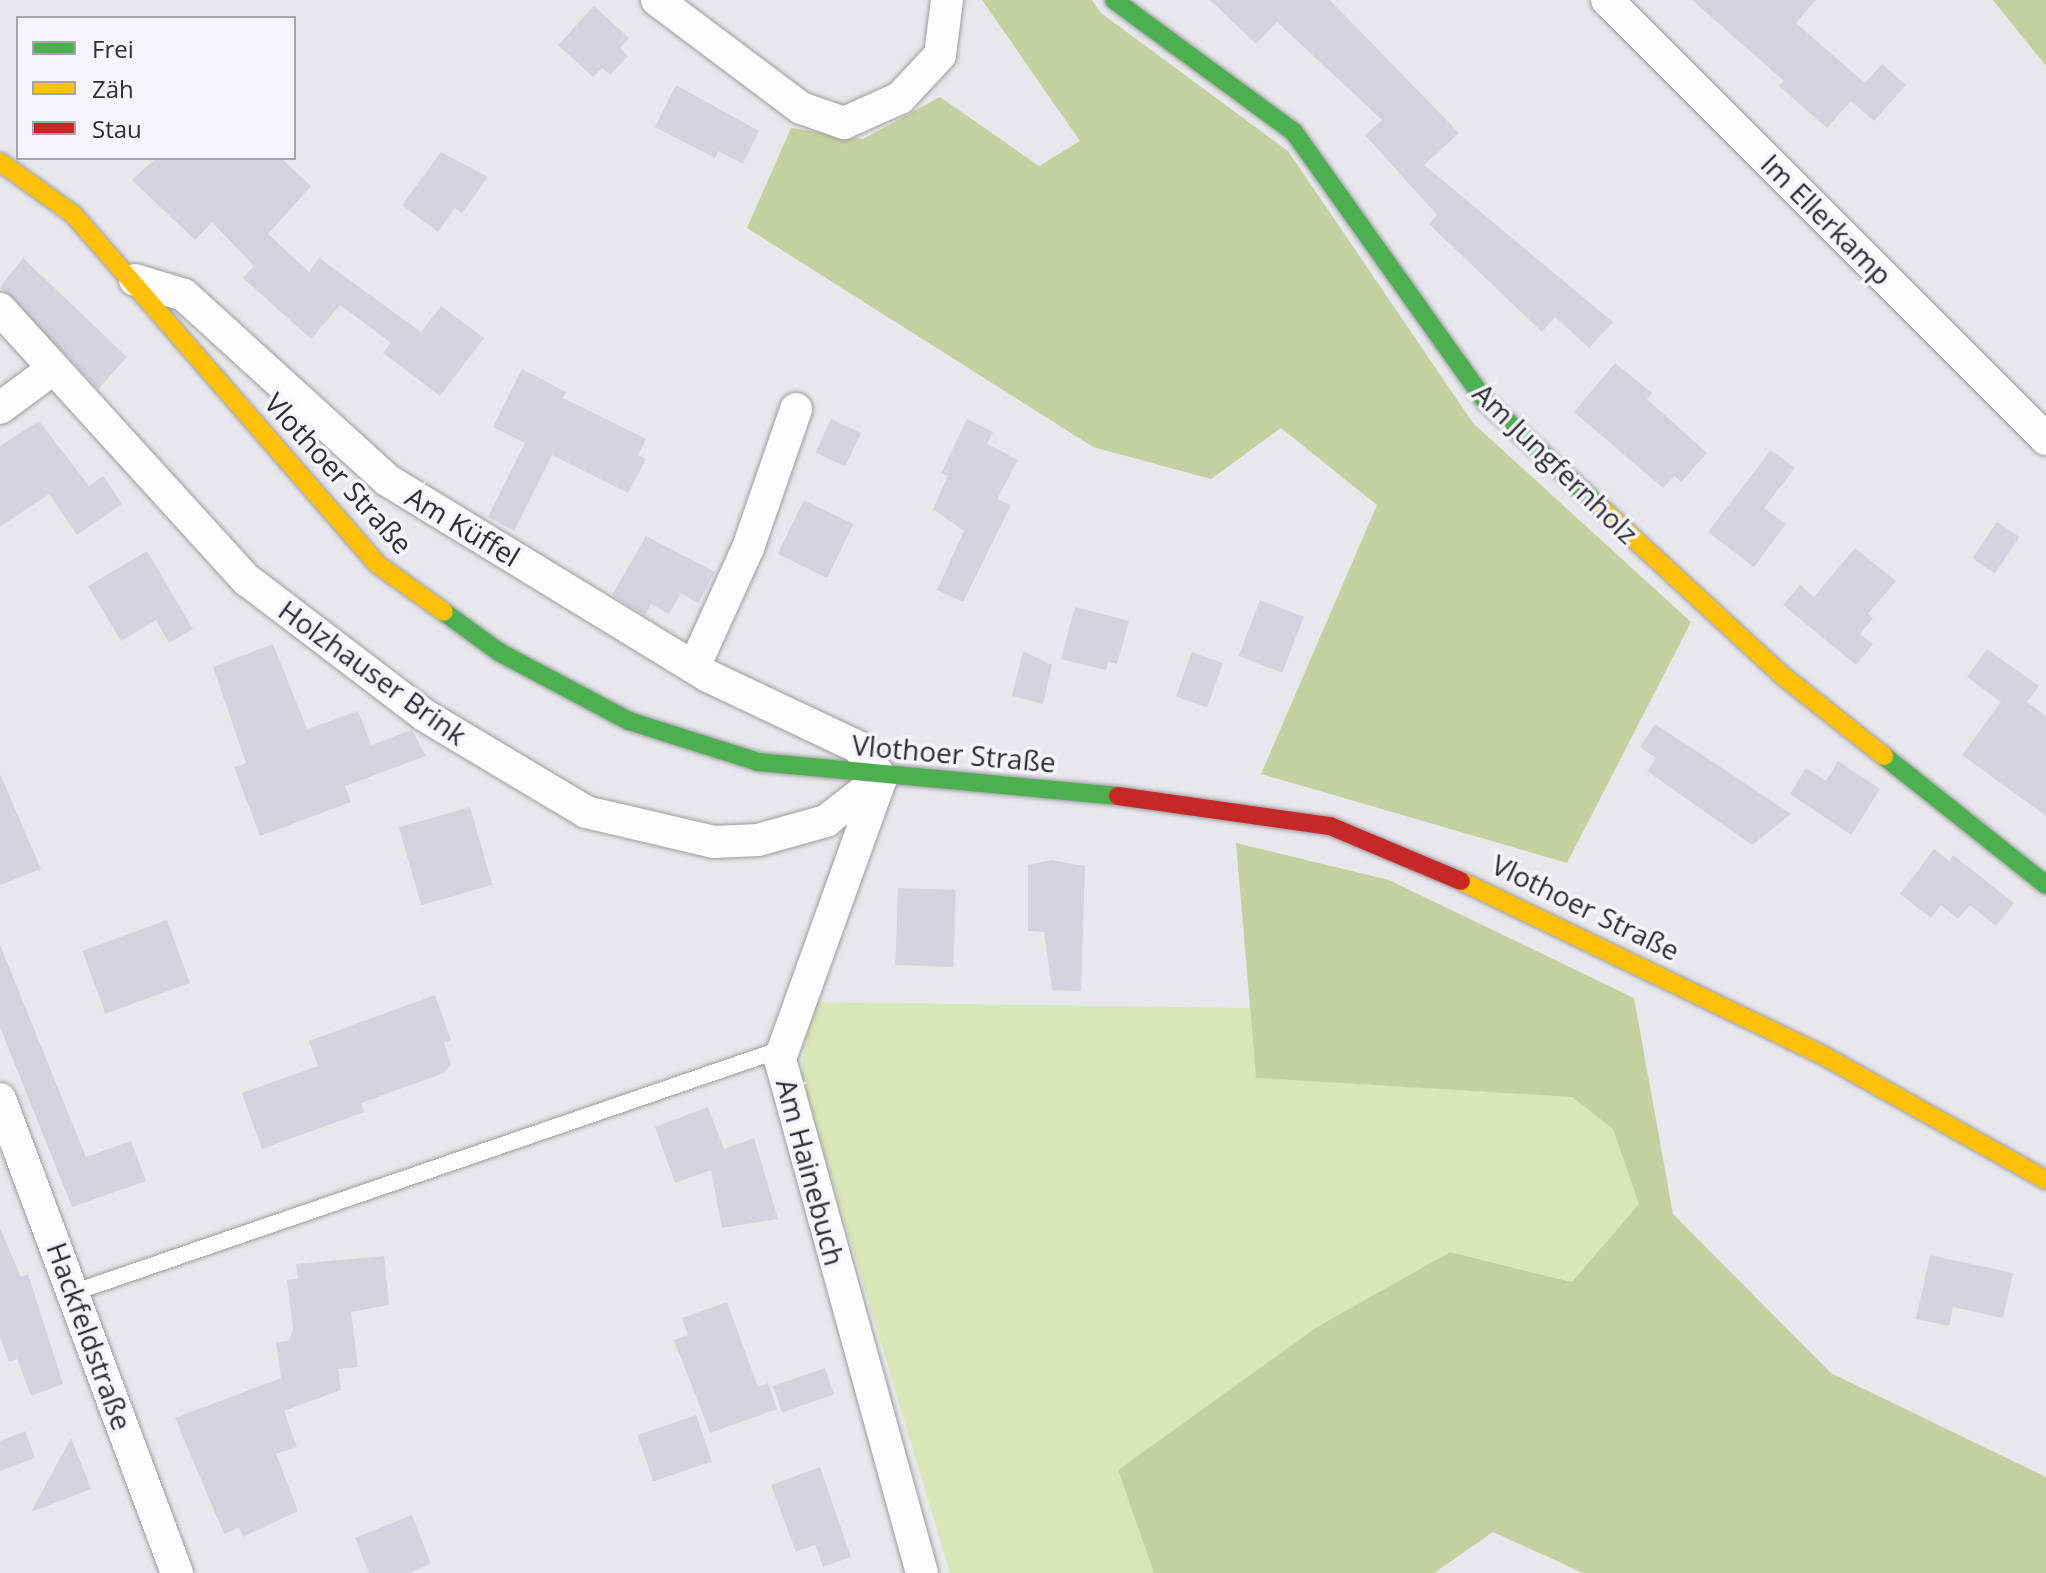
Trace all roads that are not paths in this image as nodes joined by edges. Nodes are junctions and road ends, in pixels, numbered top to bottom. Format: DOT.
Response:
graph roads {
  1 [pos="657,0"];
  2 [pos="947,0"];
  3 [pos="1114,0"];
  4 [pos="1607,0"];
  5 [pos="0,162"];
  6 [pos="135,280"];
  7 [pos="0,309"];
  8 [pos="50,371"];
  9 [pos="0,408"];
  10 [pos="796,409"];
  11 [pos="2046,439"];
  12 [pos="694,667"];
  13 [pos="881,778"];
  14 [pos="2046,885"];
  15 [pos="782,1049"];
  16 [pos="0,1099"];
  17 [pos="2046,1180"];
  18 [pos="75,1292"];
  19 [pos="177,1573"];
  20 [pos="922,1573"];
  1 -- 2 [label="street"];
  3 -- 14 [label="street, Am Jungfernholz"];
  4 -- 11 [label="street, Im Ellerkamp"];
  5 -- 6 [label="street, Vlothoer Straße"];
  6 -- 12 [label="street, Am Küffel"];
  6 -- 13 [label="street, Vlothoer Straße"];
  7 -- 8 [label="street, Holzhauser Brink"];
  8 -- 9 [label="street"];
  8 -- 13 [label="street, Holzhauser Brink"];
  10 -- 12 [label="street"];
  12 -- 13 [label="street, Am Küffel"];
  13 -- 15 [label="street, Am Hainebuch"];
  13 -- 17 [label="street, Vlothoer Straße"];
  15 -- 18 [label="lane"];
  15 -- 20 [label="street, Am Hainebuch"];
  16 -- 18 [label="street, Hackfeldstraße"];
  18 -- 19 [label="street, Hackfeldstraße"];
}
